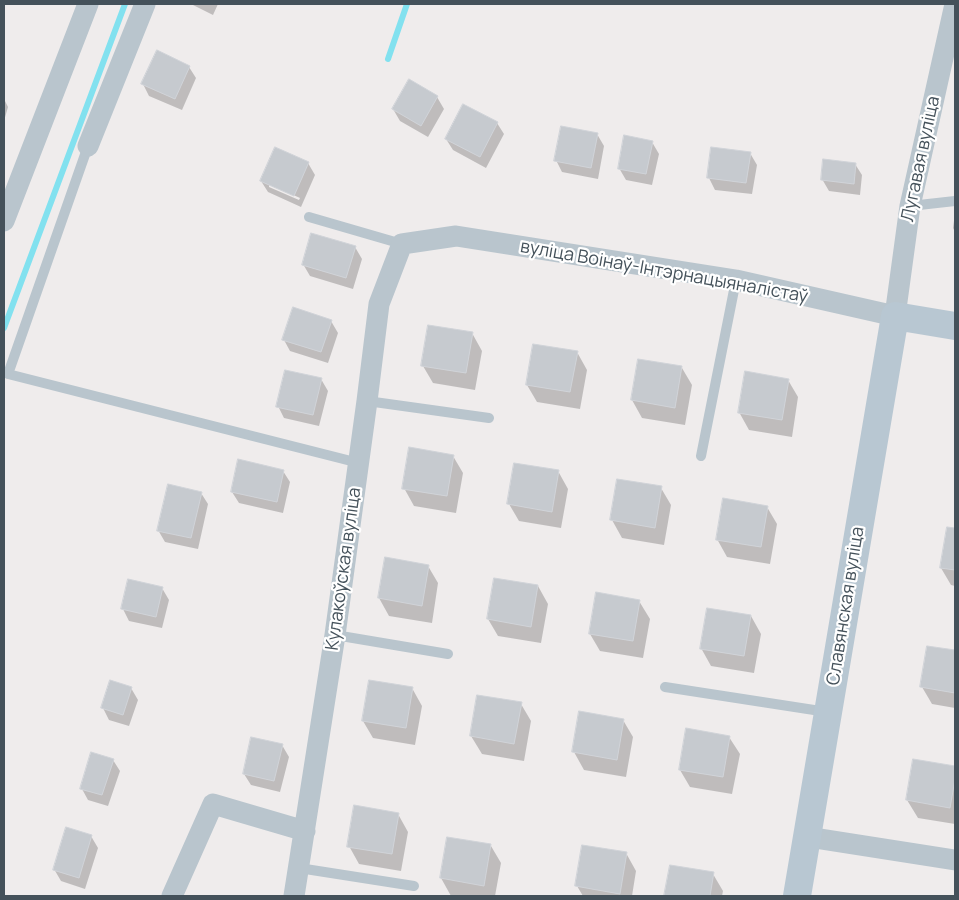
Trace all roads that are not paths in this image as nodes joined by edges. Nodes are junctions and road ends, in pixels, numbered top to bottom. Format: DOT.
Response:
graph roads {
  1 [pos="88,4"];
  2 [pos="145,4"];
  3 [pos="955,4"];
  4 [pos="88,146"];
  5 [pos="955,201"];
  6 [pos="910,206"];
  7 [pos="5,216"];
  8 [pos="309,217"];
  9 [pos="402,244"];
  10 [pos="736,280"];
  11 [pos="895,316"];
  12 [pos="955,326"];
  13 [pos="367,400"];
  14 [pos="489,418"];
  15 [pos="701,456"];
  16 [pos="359,464"];
  17 [pos="335,635"];
  18 [pos="448,654"];
  19 [pos="665,687"];
  20 [pos="829,712"];
  21 [pos="297,828"];
  22 [pos="808,836"];
  23 [pos="955,860"];
  24 [pos="299,868"];
  25 [pos="414,886"];
  26 [pos="172,896"];
  27 [pos="294,896"];
  28 [pos="797,896"];
  1 -- 7 [label="street"];
  2 -- 4 [label="street"];
  3 -- 6 [label="street, Лугавая вуліца"];
  4 -- 16 [label="lane"];
  5 -- 6 [label="lane"];
  6 -- 11 [label="street, Лугавая вуліца"];
  8 -- 9 [label="lane"];
  9 -- 10 [label="street, вуліца Воінаў-Інтэрнацыяналістаў"];
  9 -- 13 [label="street, Кулакоўская вуліца"];
  10 -- 11 [label="street, вуліца Воінаў-Інтэрнацыяналістаў"];
  10 -- 15 [label="lane"];
  11 -- 12 [label="street, вуліца Воінаў-Інтэрнацыяналістаў"];
  11 -- 20 [label="street, Славянская вуліца"];
  13 -- 14 [label="lane"];
  13 -- 16 [label="street, Кулакоўская вуліца"];
  16 -- 17 [label="street, Кулакоўская вуліца"];
  17 -- 18 [label="lane"];
  17 -- 21 [label="street, Кулакоўская вуліца"];
  19 -- 20 [label="lane"];
  20 -- 22 [label="street, Славянская вуліца"];
  21 -- 24 [label="street, Кулакоўская вуліца"];
  21 -- 26 [label="street"];
  22 -- 23 [label="street"];
  22 -- 28 [label="street, Славянская вуліца"];
  24 -- 25 [label="lane"];
  24 -- 27 [label="street, Кулакоўская вуліца"];
}
